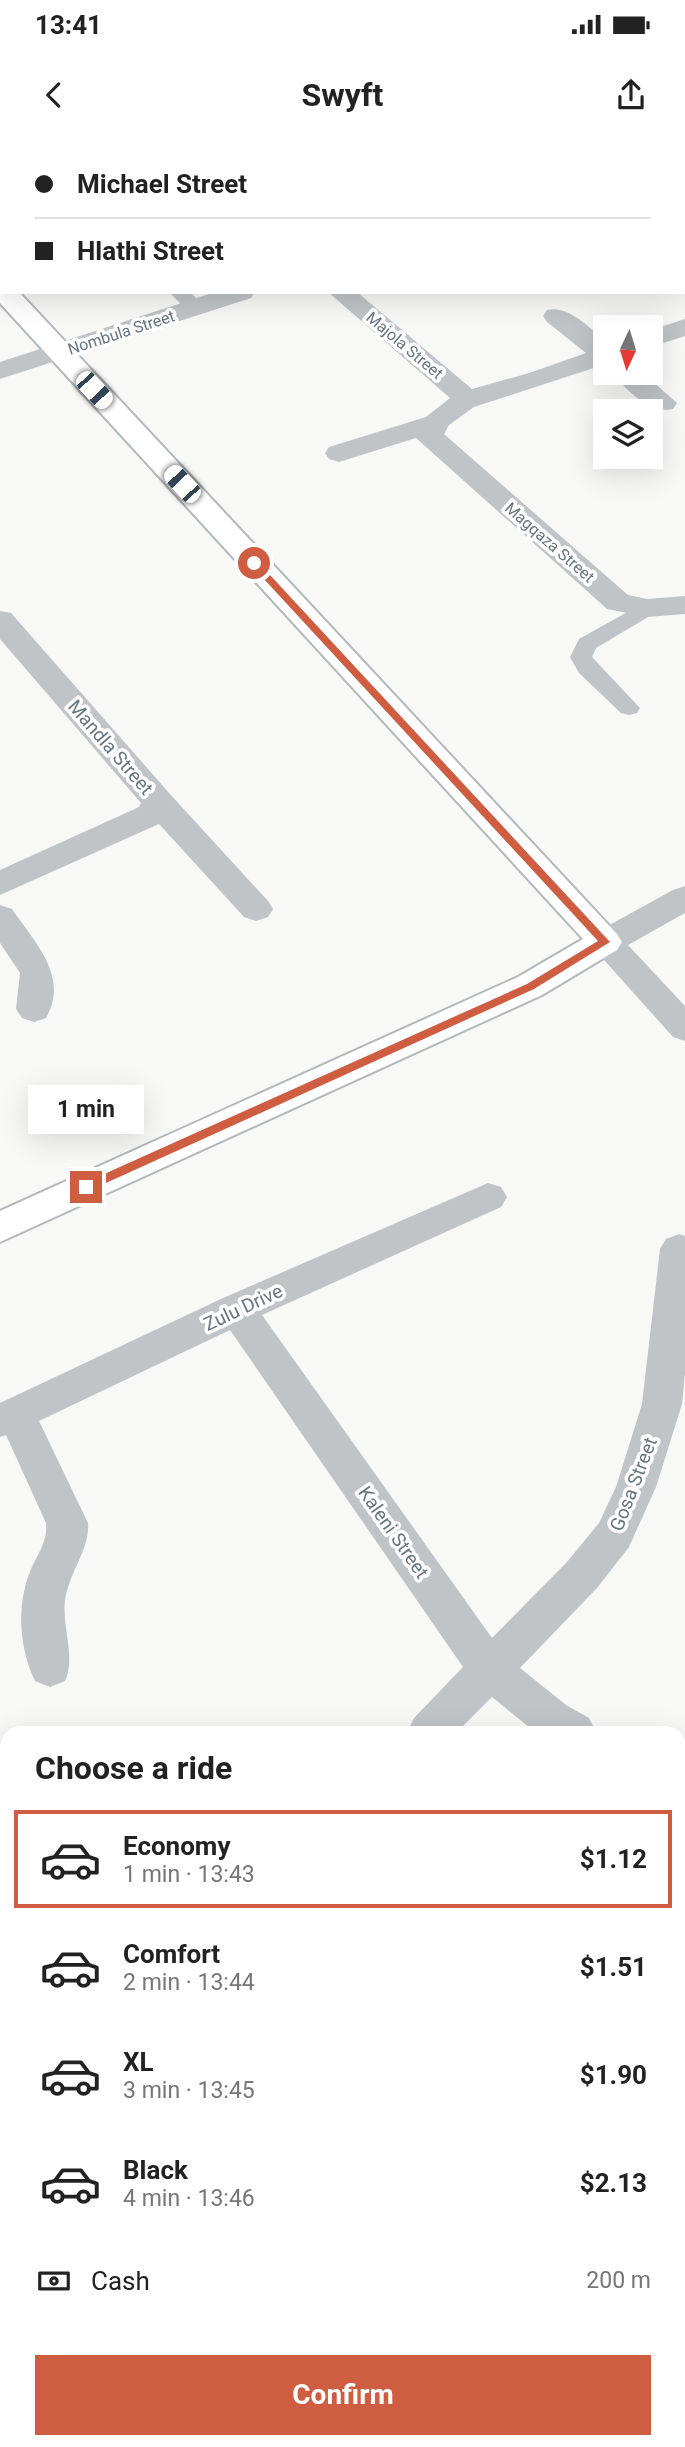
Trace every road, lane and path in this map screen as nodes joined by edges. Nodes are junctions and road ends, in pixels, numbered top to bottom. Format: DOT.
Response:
graph roads {
  1 [pos="6,294"];
  2 [pos="228,294"];
  3 [pos="343,294"];
  4 [pos="187,300"];
  5 [pos="556,316"];
  6 [pos="685,327"];
  7 [pos="663,335"];
  8 [pos="593,345"];
  9 [pos="60,353"];
  10 [pos="593,360"];
  11 [pos="0,371"];
  12 [pos="641,385"];
  13 [pos="468,399"];
  14 [pos="658,399"];
  15 [pos="432,430"];
  16 [pos="339,453"];
  17 [pos="685,605"];
  18 [pos="647,608"];
  19 [pos="0,620"];
  20 [pos="629,708"];
  21 [pos="158,802"];
  22 [pos="0,883"];
  23 [pos="685,898"];
  24 [pos="256,909"];
  25 [pos="0,917"];
  26 [pos="605,942"];
  27 [pos="34,1009"];
  28 [pos="685,1028"];
  29 [pos="488,1197"];
  30 [pos="0,1227"];
  31 [pos="679,1249"];
  32 [pos="237,1309"];
  33 [pos="8,1418"];
  34 [pos="50,1668"];
  35 [pos="489,1670"];
  36 [pos="435,1726"];
  37 [pos="564,1726"];
  1 -- 9 [label="street"];
  2 -- 4 [label="street, Nombula Street"];
  3 -- 13 [label="street, Majola Street"];
  4 -- 9 [label="street, Nombula Street"];
  5 -- 8 [label="street"];
  6 -- 7 [label="street"];
  9 -- 11 [label="street, Nombula Street"];
  9 -- 26 [label="street"];
  10 -- 13 [label="street"];
  12 -- 14 [label="street"];
  13 -- 15 [label="street"];
  15 -- 16 [label="street"];
  15 -- 18 [label="street, Magqaza Street"];
  17 -- 18 [label="street, Magqaza Street"];
  18 -- 20 [label="lane"];
  19 -- 21 [label="street, Mandla Street"];
  21 -- 22 [label="street, Mandla Street"];
  21 -- 24 [label="street"];
  23 -- 26 [label="street"];
  25 -- 27 [label="street"];
  26 -- 28 [label="street"];
  26 -- 30 [label="street"];
  29 -- 32 [label="street, Zulu Drive"];
  31 -- 35 [label="street, Gosa Street"];
  32 -- 33 [label="street, Zulu Drive"];
  32 -- 35 [label="street, Kaleni Street"];
  33 -- 34 [label="street"];
  35 -- 36 [label="street, Gosa Street"];
  35 -- 37 [label="street, Kaleni Street"];
}
